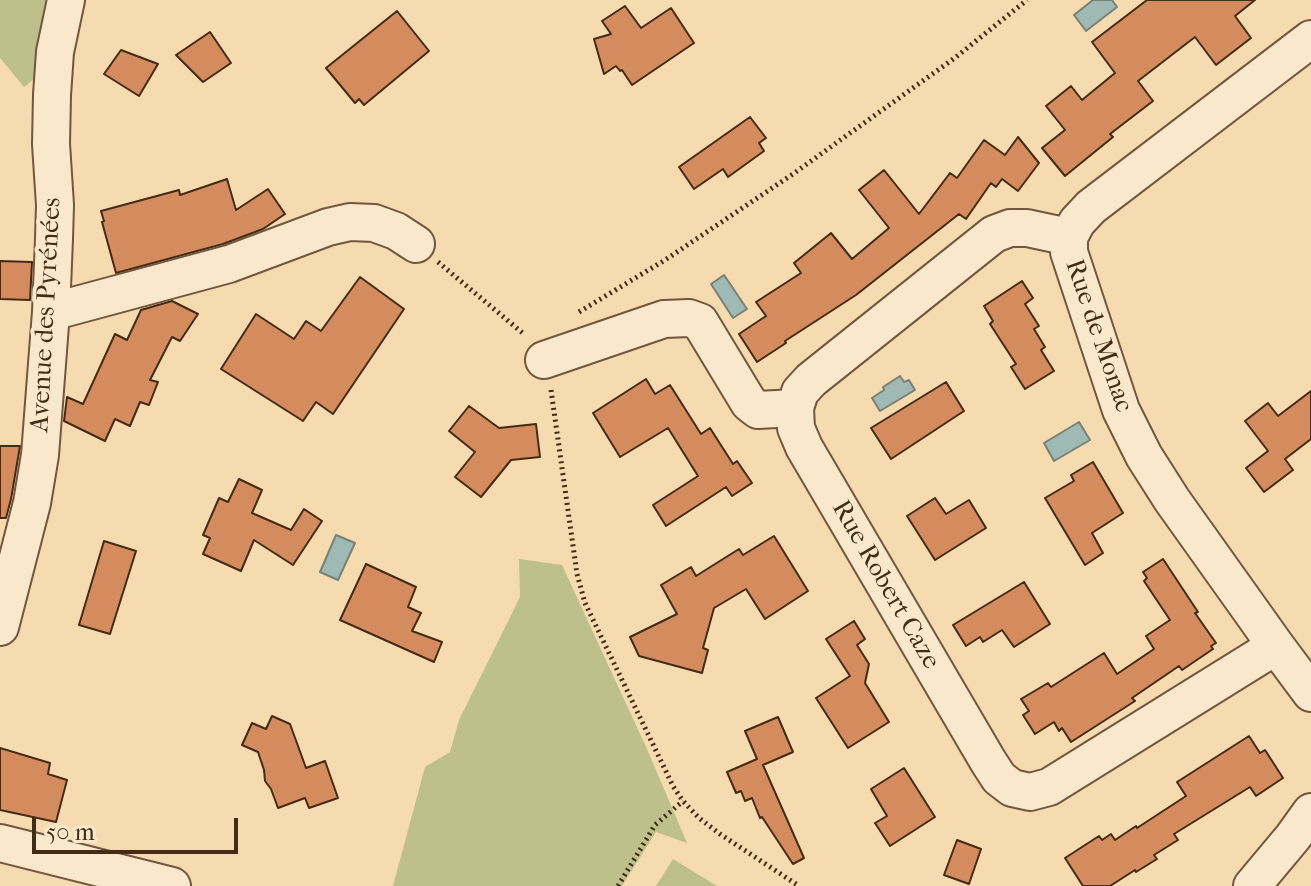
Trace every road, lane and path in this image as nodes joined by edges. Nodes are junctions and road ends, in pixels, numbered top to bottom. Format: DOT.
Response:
graph roads {
  1 [pos="66,0"];
  2 [pos="1027,0"];
  3 [pos="1311,39"];
  4 [pos="1069,237"];
  5 [pos="416,244"];
  6 [pos="51,312"];
  7 [pos="572,317"];
  8 [pos="544,360"];
  9 [pos="795,408"];
  10 [pos="0,627"];
  11 [pos="1276,646"];
  12 [pos="1311,693"];
  13 [pos="683,801"];
  14 [pos="1311,812"];
  15 [pos="0,843"];
  16 [pos="1311,851"];
  17 [pos="172,886"];
  18 [pos="618,886"];
  19 [pos="799,886"];
  20 [pos="1252,886"];
  21 [pos="1259,886"];
  1 -- 6 [label="street, Avenue des Pyrénées"];
  2 -- 7 [label="path"];
  3 -- 4 [label="street, Rue de Monac"];
  4 -- 9 [label="street"];
  4 -- 11 [label="street, Rue de Monac"];
  5 -- 6 [label="street"];
  5 -- 8 [label="path"];
  6 -- 10 [label="street, Avenue des Pyrénées"];
  8 -- 9 [label="street"];
  8 -- 13 [label="path"];
  9 -- 11 [label="street, Rue Robert Caze"];
  11 -- 12 [label="street, Rue de Monac"];
  13 -- 18 [label="path"];
  13 -- 19 [label="path"];
  14 -- 20 [label="street"];
  15 -- 17 [label="street"];
  16 -- 21 [label="street"];
}
